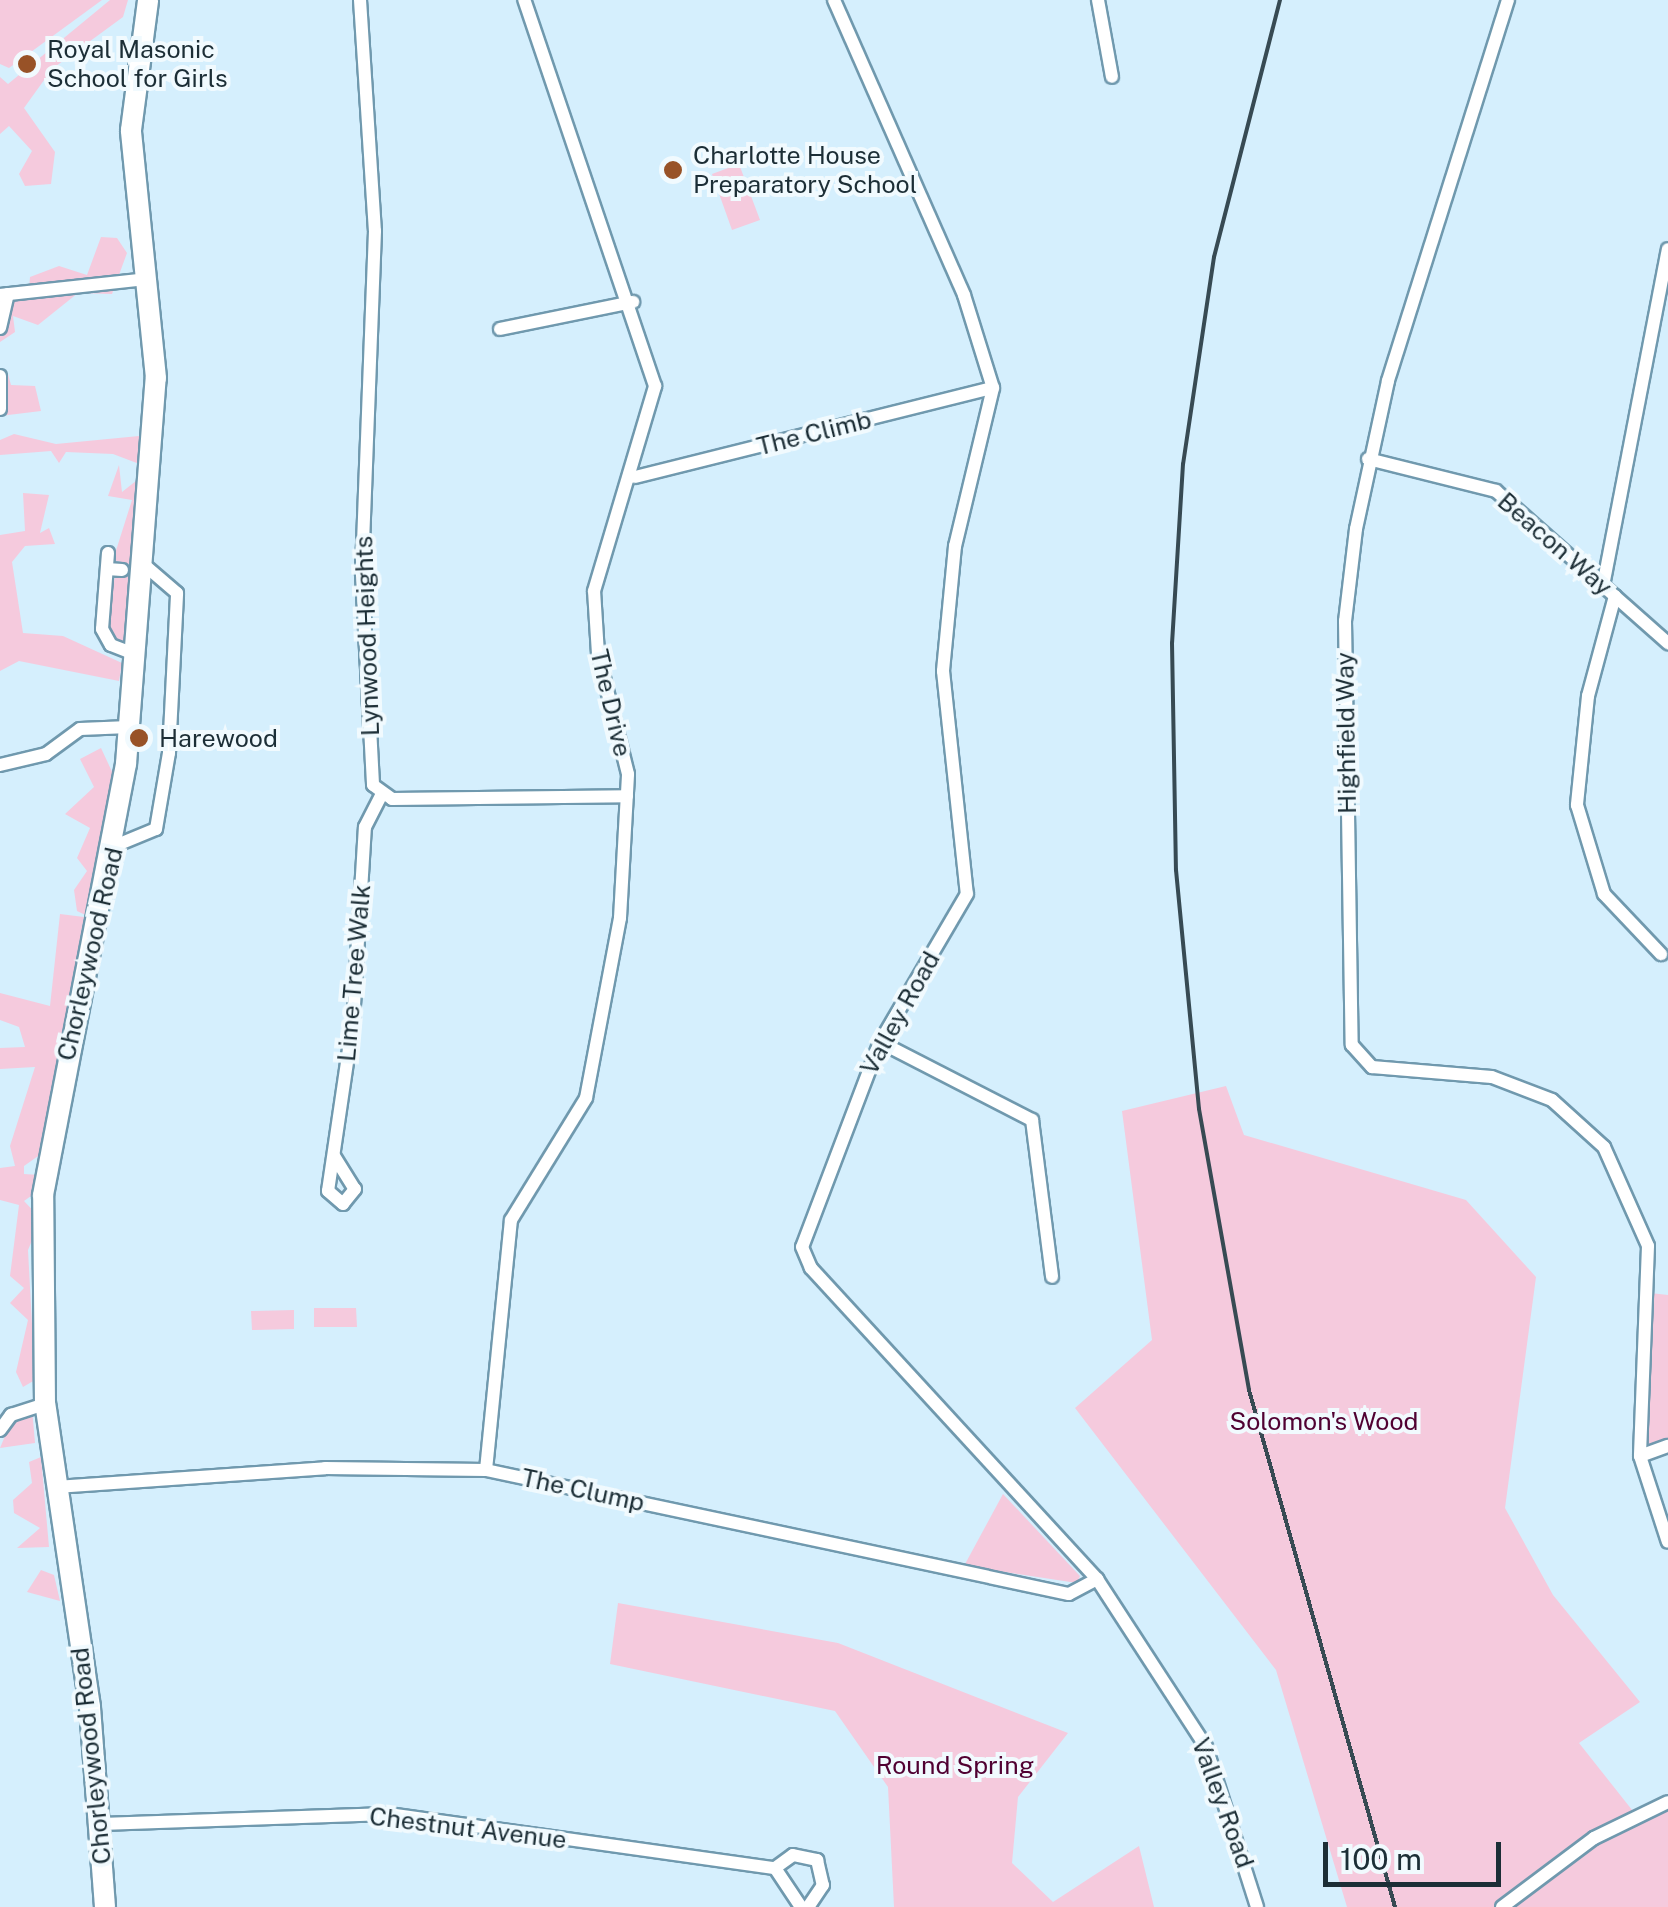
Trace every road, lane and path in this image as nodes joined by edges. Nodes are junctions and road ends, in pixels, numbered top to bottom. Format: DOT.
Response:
graph roads {
  1 [pos="148,0"];
  2 [pos="360,0"];
  3 [pos="524,0"];
  4 [pos="834,0"];
  5 [pos="1098,0"];
  6 [pos="1508,0"];
  7 [pos="1112,77"];
  8 [pos="1668,249"];
  9 [pos="148,279"];
  10 [pos="1664,289"];
  11 [pos="4,295"];
  12 [pos="633,302"];
  13 [pos="0,328"];
  14 [pos="500,330"];
  15 [pos="0,376"];
  16 [pos="993,388"];
  17 [pos="0,410"];
  18 [pos="1368,459"];
  19 [pos="635,477"];
  20 [pos="108,553"];
  21 [pos="132,566"];
  22 [pos="107,569"];
  23 [pos="1603,586"];
  24 [pos="1615,596"];
  25 [pos="1668,643"];
  26 [pos="135,654"];
  27 [pos="129,727"];
  28 [pos="0,765"];
  29 [pos="381,796"];
  30 [pos="628,796"];
  31 [pos="117,844"];
  32 [pos="1661,954"];
  33 [pos="880,1042"];
  34 [pos="334,1156"];
  35 [pos="348,1180"];
  36 [pos="329,1187"];
  37 [pos="1052,1277"];
  38 [pos="1650,1293"];
  39 [pos="1668,1295"];
  40 [pos="46,1404"];
  41 [pos="0,1430"];
  42 [pos="1668,1446"];
  43 [pos="1640,1456"];
  44 [pos="486,1470"];
  45 [pos="56,1487"];
  46 [pos="1668,1542"];
  47 [pos="1097,1579"];
  48 [pos="1668,1802"];
  49 [pos="100,1824"];
  50 [pos="774,1868"];
  51 [pos="106,1907"];
  52 [pos="805,1907"];
  53 [pos="1257,1907"];
  54 [pos="1502,1907"];
  1 -- 9 [label="main road, Chorleywood Road"];
  2 -- 29 [label="street, Lynwood Heights"];
  3 -- 12 [label="street, The Drive"];
  4 -- 16 [label="street"];
  5 -- 7 [label="street"];
  6 -- 18 [label="street, Highfield Way"];
  8 -- 10 [label="street"];
  9 -- 11 [label="street"];
  9 -- 21 [label="main road, Chorleywood Road"];
  10 -- 23 [label="street"];
  11 -- 13 [label="street"];
  12 -- 14 [label="street"];
  12 -- 19 [label="street, The Drive"];
  15 -- 17 [label="street"];
  16 -- 19 [label="street, The Climb"];
  16 -- 33 [label="street, Valley Road"];
  18 -- 23 [label="street, Beacon Way"];
  18 -- 38 [label="street, Highfield Way"];
  19 -- 30 [label="street, The Drive"];
  20 -- 22 [label="street"];
  21 -- 22 [label="street"];
  21 -- 26 [label="main road, Chorleywood Road"];
  21 -- 31 [label="street"];
  22 -- 26 [label="street"];
  23 -- 24 [label="street, Beacon Way"];
  24 -- 25 [label="street, Beacon Way"];
  24 -- 32 [label="street"];
  26 -- 27 [label="main road, Chorleywood Road"];
  27 -- 28 [label="street"];
  27 -- 31 [label="main road, Chorleywood Road"];
  29 -- 30 [label="street"];
  29 -- 34 [label="street, Lime Tree Walk"];
  30 -- 44 [label="street, The Drive"];
  31 -- 40 [label="main road, Chorleywood Road"];
  33 -- 37 [label="street"];
  33 -- 47 [label="street, Valley Road"];
  34 -- 35 [label="street"];
  34 -- 36 [label="street, Lime Tree Walk"];
  35 -- 36 [label="street"];
  35 -- 36 [label="street"];
  38 -- 39 [label="street"];
  38 -- 43 [label="street, Highfield Way"];
  40 -- 41 [label="street"];
  40 -- 45 [label="main road, Chorleywood Road"];
  42 -- 43 [label="street"];
  43 -- 46 [label="street, Highfield Way"];
  44 -- 45 [label="street, The Clump"];
  44 -- 47 [label="street, The Clump"];
  45 -- 49 [label="main road, Chorleywood Road"];
  47 -- 53 [label="street, Valley Road"];
  48 -- 54 [label="street"];
  49 -- 50 [label="street, Chestnut Avenue"];
  49 -- 51 [label="main road, Chorleywood Road"];
  50 -- 52 [label="street, Chestnut Avenue"];
  50 -- 52 [label="street, Chestnut Avenue"];
}
